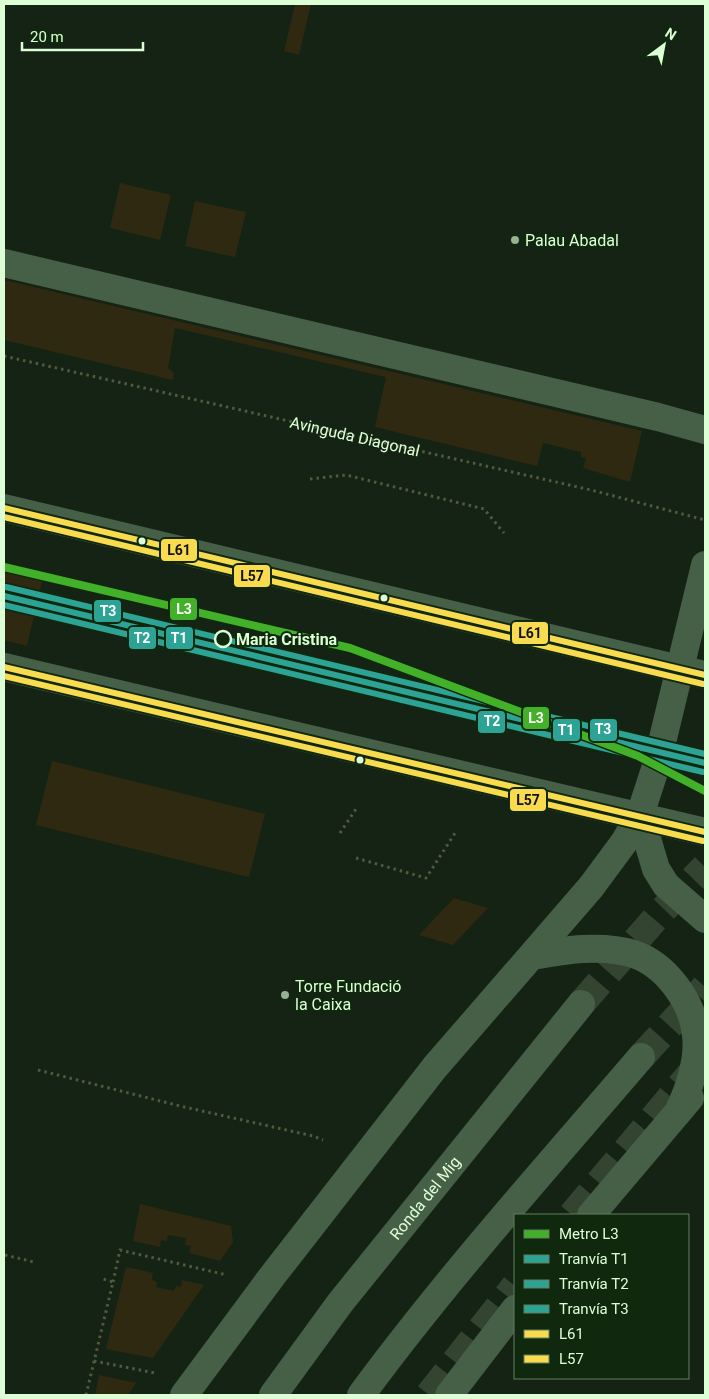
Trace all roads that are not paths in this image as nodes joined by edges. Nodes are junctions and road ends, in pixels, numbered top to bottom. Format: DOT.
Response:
graph roads {
  1 [pos="4,264"];
  2 [pos="705,430"];
  3 [pos="4,508"];
  4 [pos="705,565"];
  5 [pos="4,667"];
  6 [pos="679,668"];
  7 [pos="705,675"];
  8 [pos="640,815"];
  9 [pos="705,832"];
  10 [pos="705,919"];
  11 [pos="532,956"];
  12 [pos="581,1004"];
  13 [pos="641,1057"];
  14 [pos="705,1080"];
  15 [pos="678,1112"];
  16 [pos="593,1214"];
  17 [pos="514,1310"];
  18 [pos="184,1395"];
  19 [pos="273,1395"];
  20 [pos="361,1395"];
  21 [pos="449,1395"];
  1 -- 2 [label="main road"];
  3 -- 6 [label="main road"];
  4 -- 6 [label="main road"];
  5 -- 8 [label="main road"];
  6 -- 7 [label="main road"];
  6 -- 8 [label="main road"];
  8 -- 9 [label="main road"];
  8 -- 10 [label="main road"];
  8 -- 11 [label="main road"];
  11 -- 15 [label="main road"];
  11 -- 18 [label="main road"];
  12 -- 19 [label="main road, Ronda del Mig"];
  13 -- 20 [label="main road"];
  14 -- 15 [label="main road"];
  15 -- 16 [label="main road"];
  17 -- 21 [label="main road"];
}
